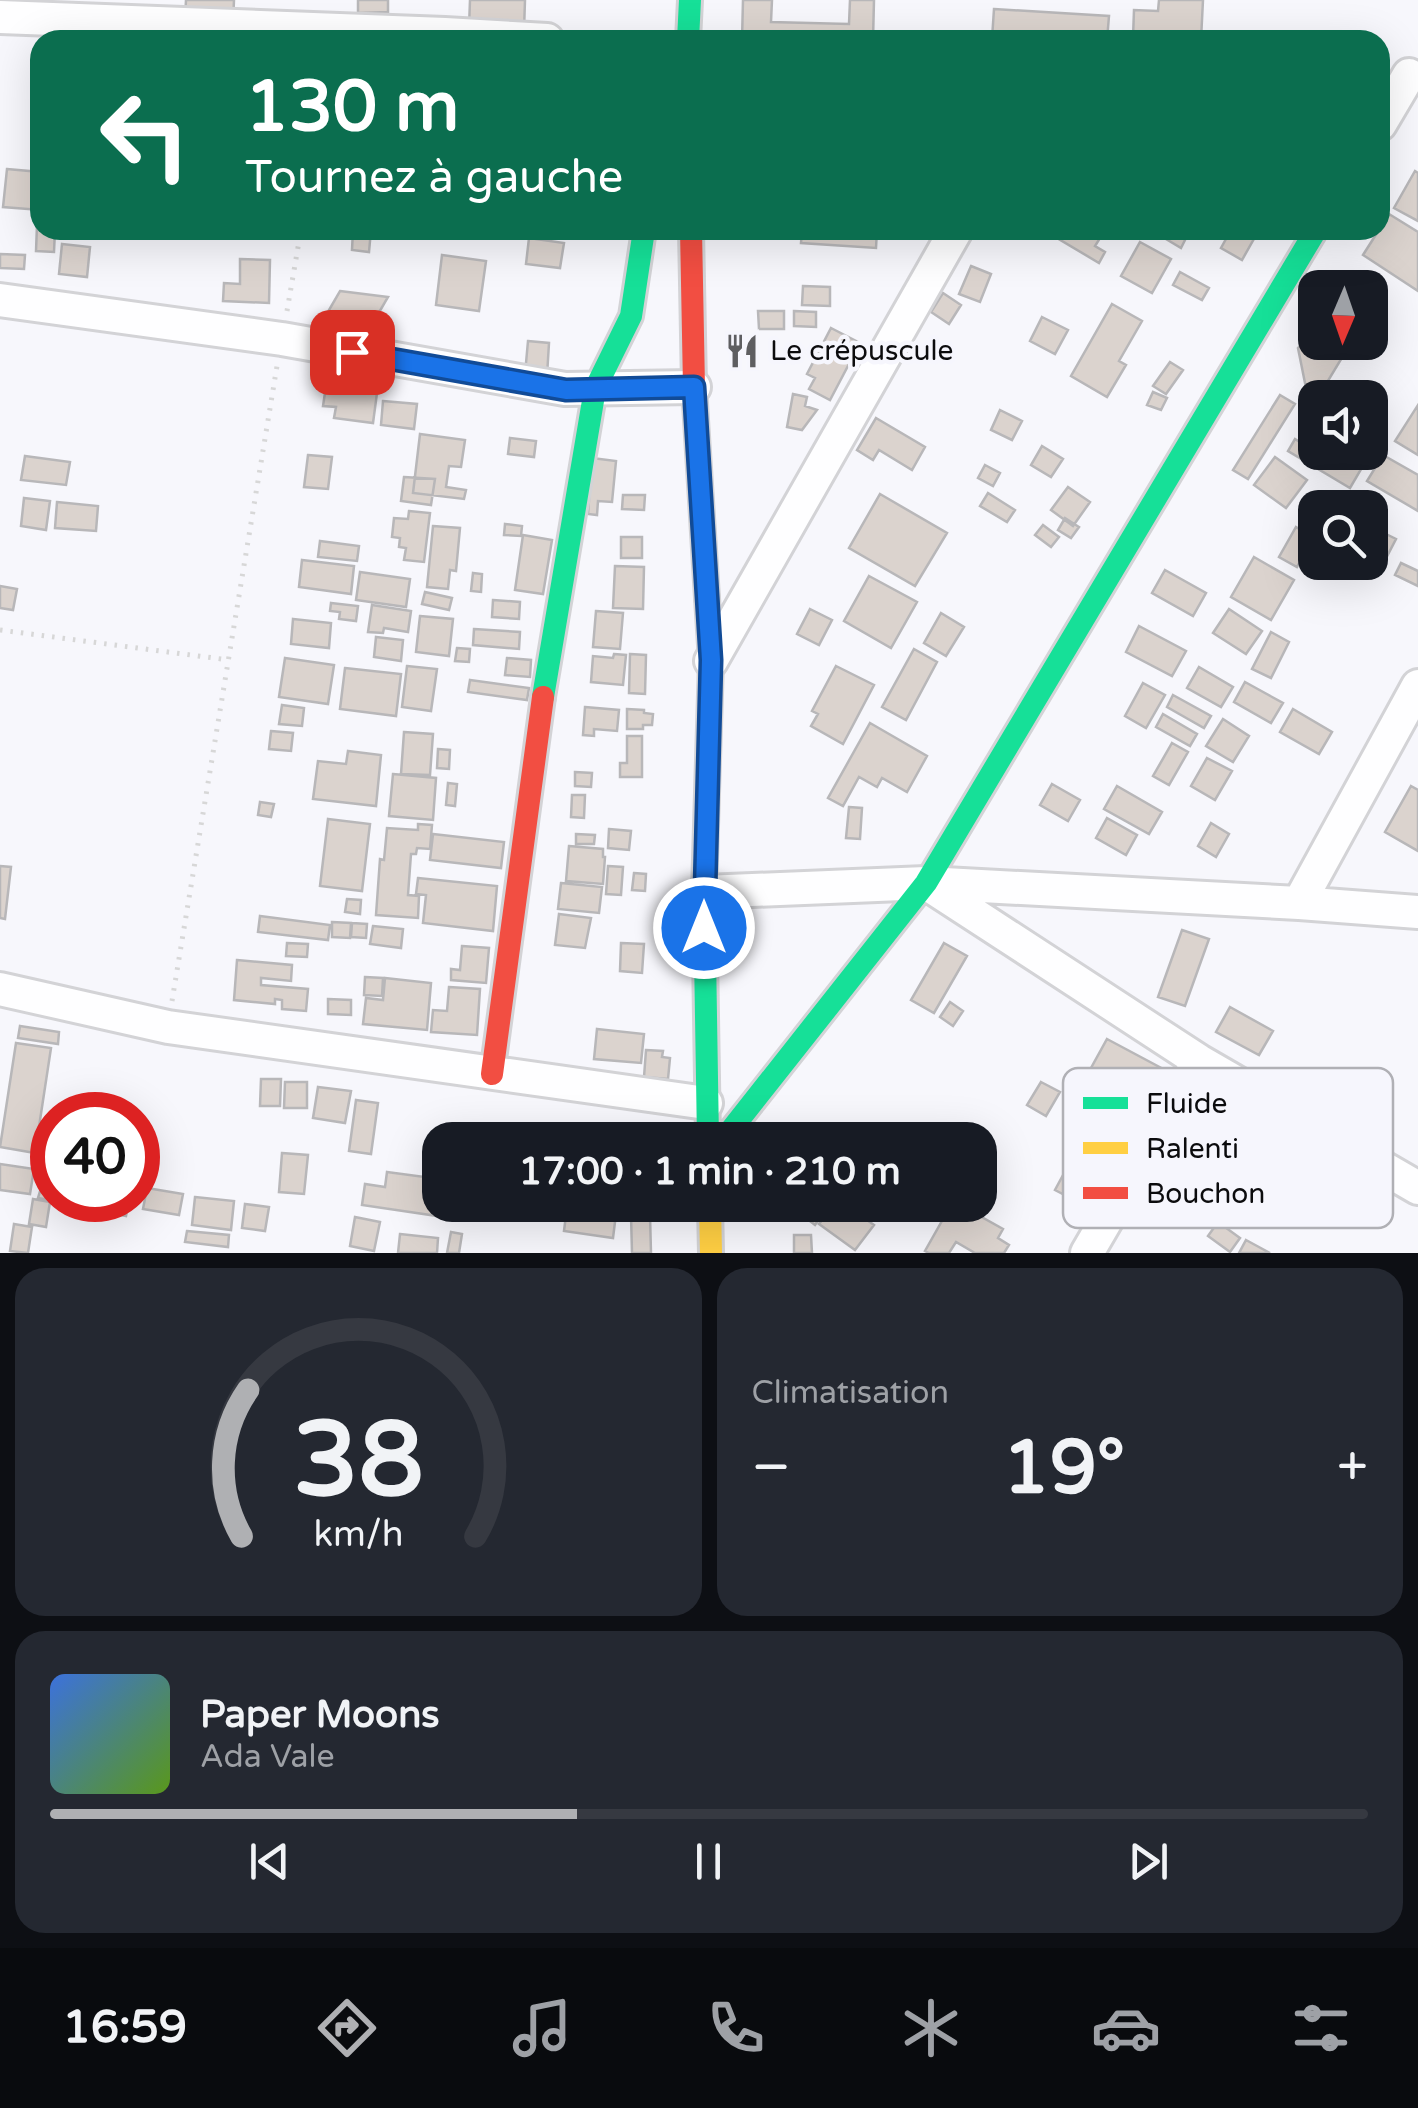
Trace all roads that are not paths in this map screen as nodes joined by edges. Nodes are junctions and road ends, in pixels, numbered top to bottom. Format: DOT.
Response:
graph roads {
  1 [pos="690,0"];
  2 [pos="0,17"];
  3 [pos="340,30"];
  4 [pos="688,30"];
  5 [pos="1402,75"];
  6 [pos="1390,102"];
  7 [pos="642,240"];
  8 [pos="692,240"];
  9 [pos="950,240"];
  10 [pos="1310,240"];
  11 [pos="0,300"];
  12 [pos="694,387"];
  13 [pos="595,389"];
  14 [pos="711,660"];
  15 [pos="1418,686"];
  16 [pos="926,883"];
  17 [pos="704,892"];
  18 [pos="1299,903"];
  19 [pos="1418,912"];
  20 [pos="0,989"];
  21 [pos="1199,1062"];
  22 [pos="1195,1068"];
  23 [pos="1209,1068"];
  24 [pos="492,1074"];
  25 [pos="706,1103"];
  26 [pos="707,1122"];
  27 [pos="737,1122"];
  28 [pos="1393,1174"];
  29 [pos="1418,1188"];
  30 [pos="710,1222"];
  31 [pos="1101,1228"];
  32 [pos="711,1253"];
  33 [pos="1086,1253"];
  1 -- 4 [label="street"];
  2 -- 3 [label="street"];
  5 -- 6 [label="street"];
  7 -- 13 [label="street"];
  8 -- 12 [label="street"];
  9 -- 14 [label="street"];
  10 -- 16 [label="street"];
  11 -- 13 [label="street"];
  12 -- 13 [label="street"];
  12 -- 14 [label="street"];
  13 -- 24 [label="street"];
  14 -- 17 [label="street"];
  15 -- 18 [label="street"];
  16 -- 17 [label="street"];
  16 -- 18 [label="street"];
  16 -- 21 [label="street"];
  16 -- 27 [label="street"];
  17 -- 25 [label="street"];
  18 -- 19 [label="street"];
  20 -- 24 [label="street"];
  21 -- 22 [label="street"];
  21 -- 23 [label="street"];
  24 -- 25 [label="street"];
  25 -- 26 [label="street"];
  28 -- 29 [label="street"];
  30 -- 32 [label="street"];
  31 -- 33 [label="street"];
}
